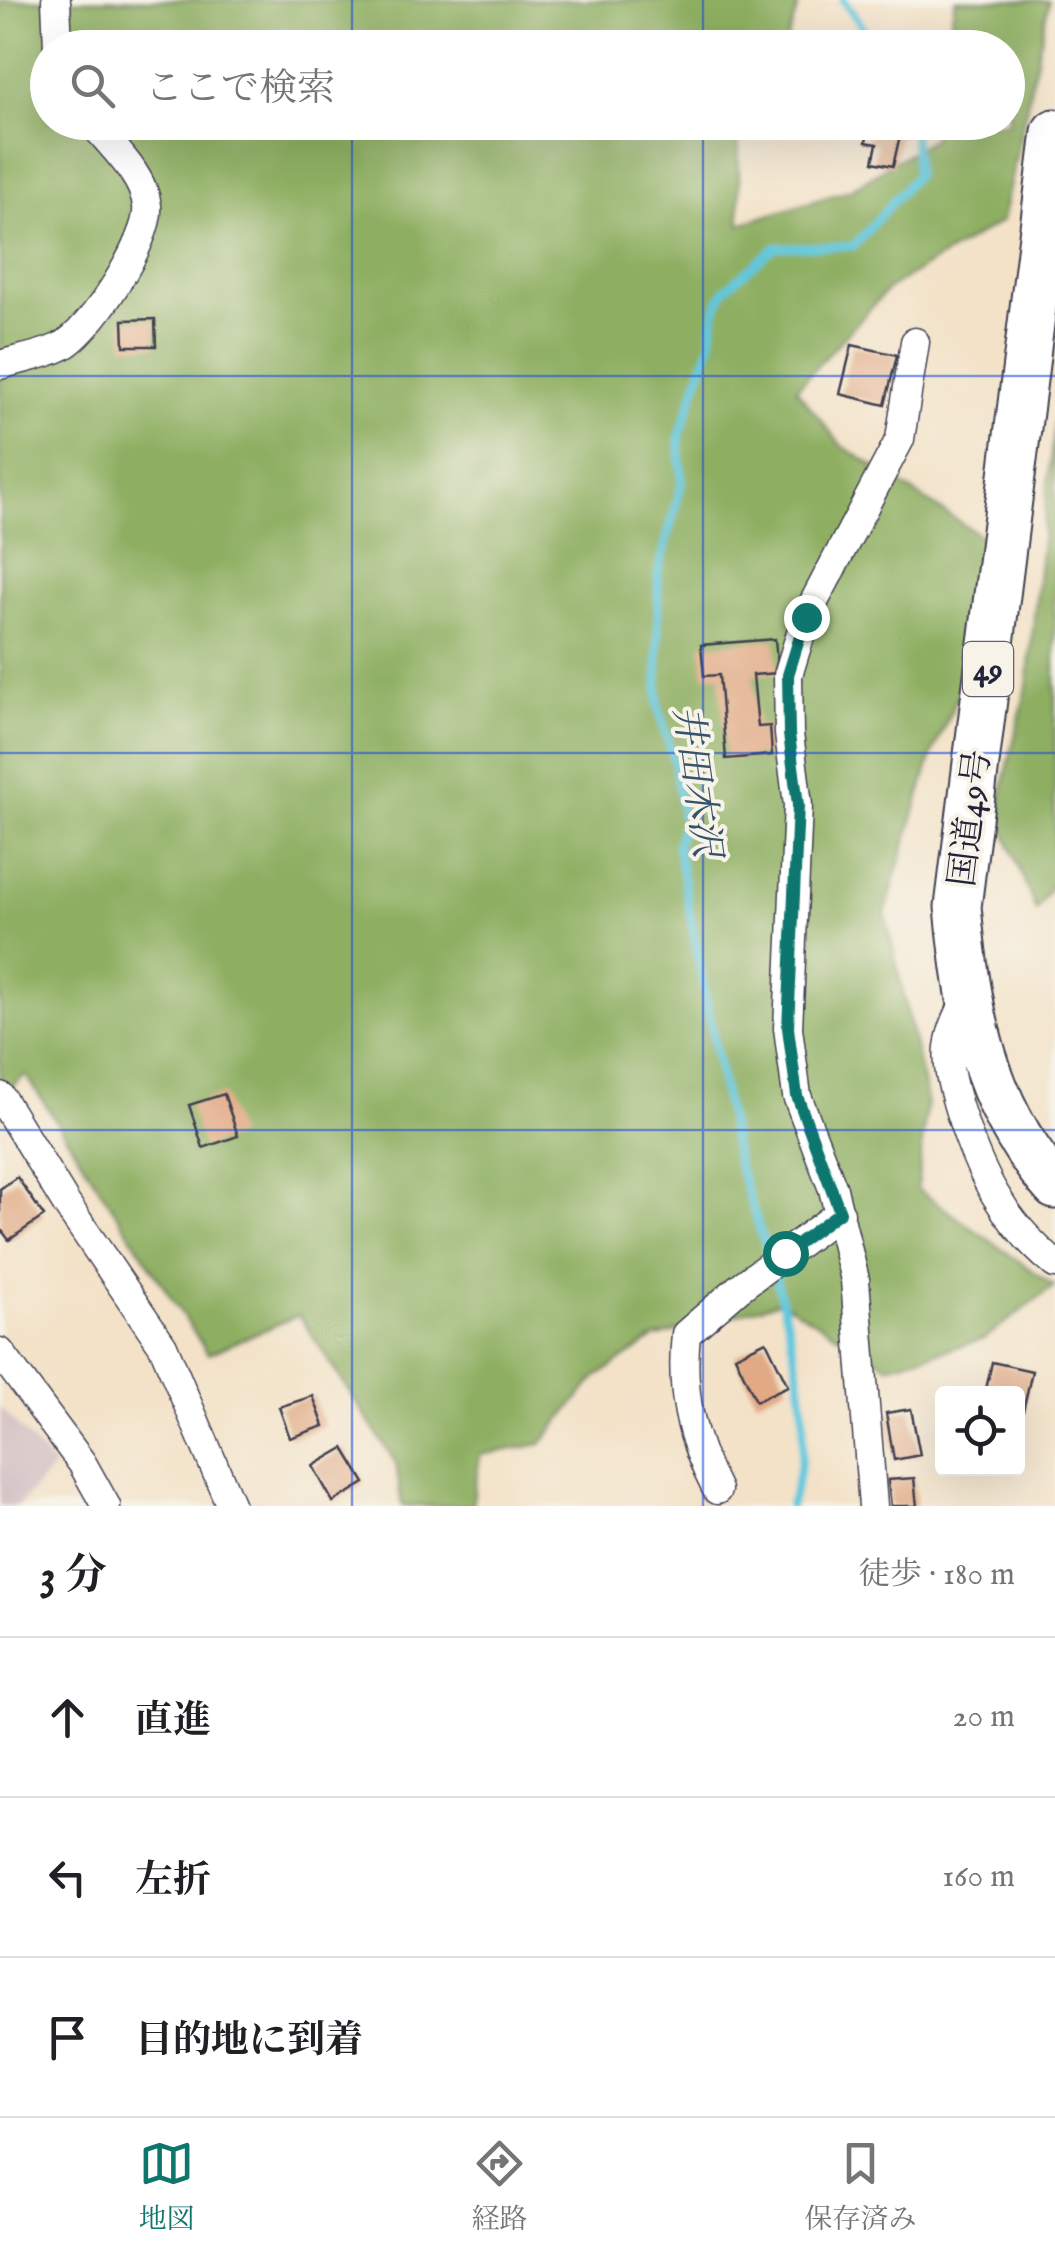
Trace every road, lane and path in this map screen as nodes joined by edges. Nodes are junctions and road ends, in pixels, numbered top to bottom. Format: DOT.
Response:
graph roads {
  1 [pos="56,0"];
  2 [pos="57,30"];
  3 [pos="1055,132"];
  4 [pos="106,140"];
  5 [pos="915,342"];
  6 [pos="0,365"];
  7 [pos="967,998"];
  8 [pos="0,1096"];
  9 [pos="1055,1186"];
  10 [pos="840,1212"];
  11 [pos="1055,1264"];
  12 [pos="0,1352"];
  13 [pos="717,1490"];
  14 [pos="106,1506"];
  15 [pos="231,1506"];
  16 [pos="873,1506"];
  1 -- 2 [label="street"];
  3 -- 7 [label="highway, 国道49号 / 49"];
  4 -- 6 [label="street"];
  5 -- 10 [label="street"];
  7 -- 9 [label="highway, 国道49号 / 49"];
  7 -- 11 [label="street"];
  8 -- 15 [label="street"];
  10 -- 13 [label="street"];
  10 -- 16 [label="street"];
  12 -- 14 [label="street"];
}
